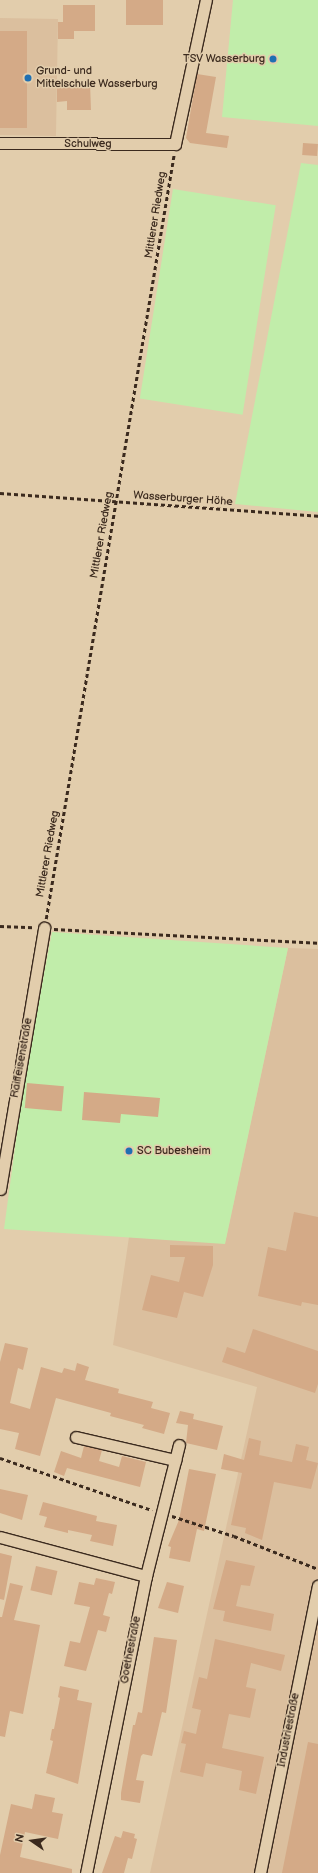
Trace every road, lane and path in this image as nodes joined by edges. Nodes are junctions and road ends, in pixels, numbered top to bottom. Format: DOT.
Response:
graph roads {
  1 [pos="206,0"];
  2 [pos="0,143"];
  3 [pos="175,144"];
  4 [pos="0,493"];
  5 [pos="116,502"];
  6 [pos="318,516"];
  7 [pos="0,926"];
  8 [pos="44,928"];
  9 [pos="318,943"];
  10 [pos="0,1189"];
  11 [pos="76,1437"];
  12 [pos="179,1445"];
  13 [pos="175,1460"];
  14 [pos="0,1537"];
  15 [pos="146,1576"];
  16 [pos="318,1586"];
  17 [pos="86,1873"];
  18 [pos="260,1873"];
  1 -- 3 [label="street"];
  2 -- 3 [label="street, Schulweg"];
  3 -- 5 [label="path, Mittlerer Riedweg"];
  4 -- 5 [label="path, Wasserburger Höhe"];
  5 -- 6 [label="path, Wasserburger Höhe"];
  5 -- 8 [label="path, Mittlerer Riedweg"];
  7 -- 8 [label="path"];
  8 -- 9 [label="path"];
  8 -- 10 [label="street, Raiffeisenstraße"];
  11 -- 13 [label="street"];
  12 -- 13 [label="street, Goethestraße"];
  13 -- 15 [label="street, Goethestraße"];
  14 -- 15 [label="street"];
  15 -- 17 [label="street, Goethestraße"];
  16 -- 18 [label="street, Industriestraße"];
}
